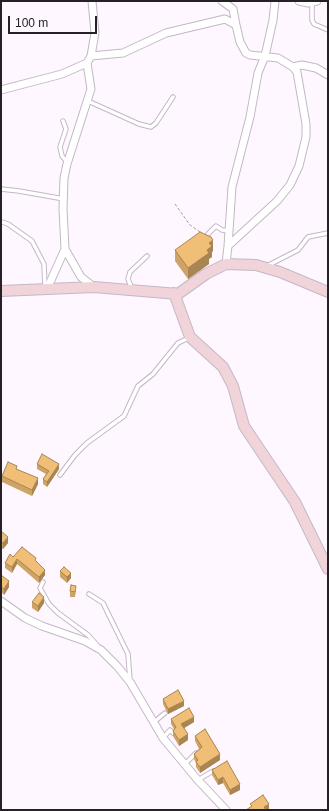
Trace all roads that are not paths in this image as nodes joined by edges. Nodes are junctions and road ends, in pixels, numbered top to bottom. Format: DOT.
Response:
graph roads {
  1 [pos="92,1"];
  2 [pos="222,1"];
  3 [pos="274,1"];
  4 [pos="300,1"];
  5 [pos="315,2"];
  6 [pos="236,25"];
  7 [pos="328,30"];
  8 [pos="265,56"];
  9 [pos="89,60"];
  10 [pos="293,67"];
  11 [pos="328,75"];
  12 [pos="1,90"];
  13 [pos="173,97"];
  14 [pos="88,101"];
  15 [pos="63,121"];
  16 [pos="67,162"];
  17 [pos="1,189"];
  18 [pos="64,198"];
  19 [pos="2,222"];
  20 [pos="229,231"];
  21 [pos="328,233"];
  22 [pos="208,234"];
  23 [pos="228,246"];
  24 [pos="65,249"];
  25 [pos="146,256"];
  26 [pos="226,264"];
  27 [pos="264,267"];
  28 [pos="94,287"];
  29 [pos="46,289"];
  30 [pos="133,290"];
  31 [pos="1,291"];
  32 [pos="327,291"];
  33 [pos="174,293"];
  34 [pos="190,337"];
  35 [pos="60,475"];
  36 [pos="328,569"];
  37 [pos="43,582"];
  38 [pos="89,594"];
  39 [pos="1,601"];
  40 [pos="102,650"];
  41 [pos="130,682"];
  42 [pos="165,713"];
  43 [pos="154,722"];
  44 [pos="173,733"];
  45 [pos="163,738"];
  46 [pos="196,753"];
  47 [pos="185,764"];
  48 [pos="213,771"];
  49 [pos="198,780"];
  50 [pos="226,810"];
  1 -- 9 [label="street"];
  2 -- 6 [label="street"];
  3 -- 8 [label="street"];
  4 -- 5 [label="street"];
  5 -- 7 [label="lane"];
  6 -- 8 [label="street"];
  6 -- 9 [label="street"];
  8 -- 10 [label="street"];
  8 -- 20 [label="street"];
  9 -- 12 [label="street"];
  9 -- 14 [label="street"];
  10 -- 11 [label="street"];
  10 -- 23 [label="street"];
  13 -- 14 [label="lane"];
  14 -- 16 [label="street"];
  15 -- 16 [label="lane"];
  16 -- 18 [label="street"];
  17 -- 18 [label="lane"];
  18 -- 24 [label="street"];
  19 -- 29 [label="lane"];
  20 -- 22 [label="lane"];
  20 -- 23 [label="street"];
  21 -- 27 [label="lane"];
  23 -- 26 [label="street"];
  24 -- 28 [label="street"];
  24 -- 29 [label="street"];
  25 -- 30 [label="lane"];
  26 -- 27 [label="street"];
  26 -- 33 [label="street"];
  27 -- 32 [label="street"];
  28 -- 29 [label="street"];
  28 -- 30 [label="street"];
  29 -- 31 [label="street"];
  30 -- 33 [label="street"];
  33 -- 34 [label="street"];
  34 -- 35 [label="lane"];
  34 -- 36 [label="street"];
  37 -- 40 [label="lane"];
  38 -- 41 [label="lane"];
  39 -- 40 [label="street"];
  40 -- 41 [label="street"];
  41 -- 43 [label="street"];
  42 -- 43 [label="lane"];
  43 -- 45 [label="street"];
  44 -- 45 [label="lane"];
  45 -- 47 [label="street"];
  46 -- 47 [label="lane"];
  47 -- 49 [label="street"];
  48 -- 49 [label="lane"];
  49 -- 50 [label="street"];
}
